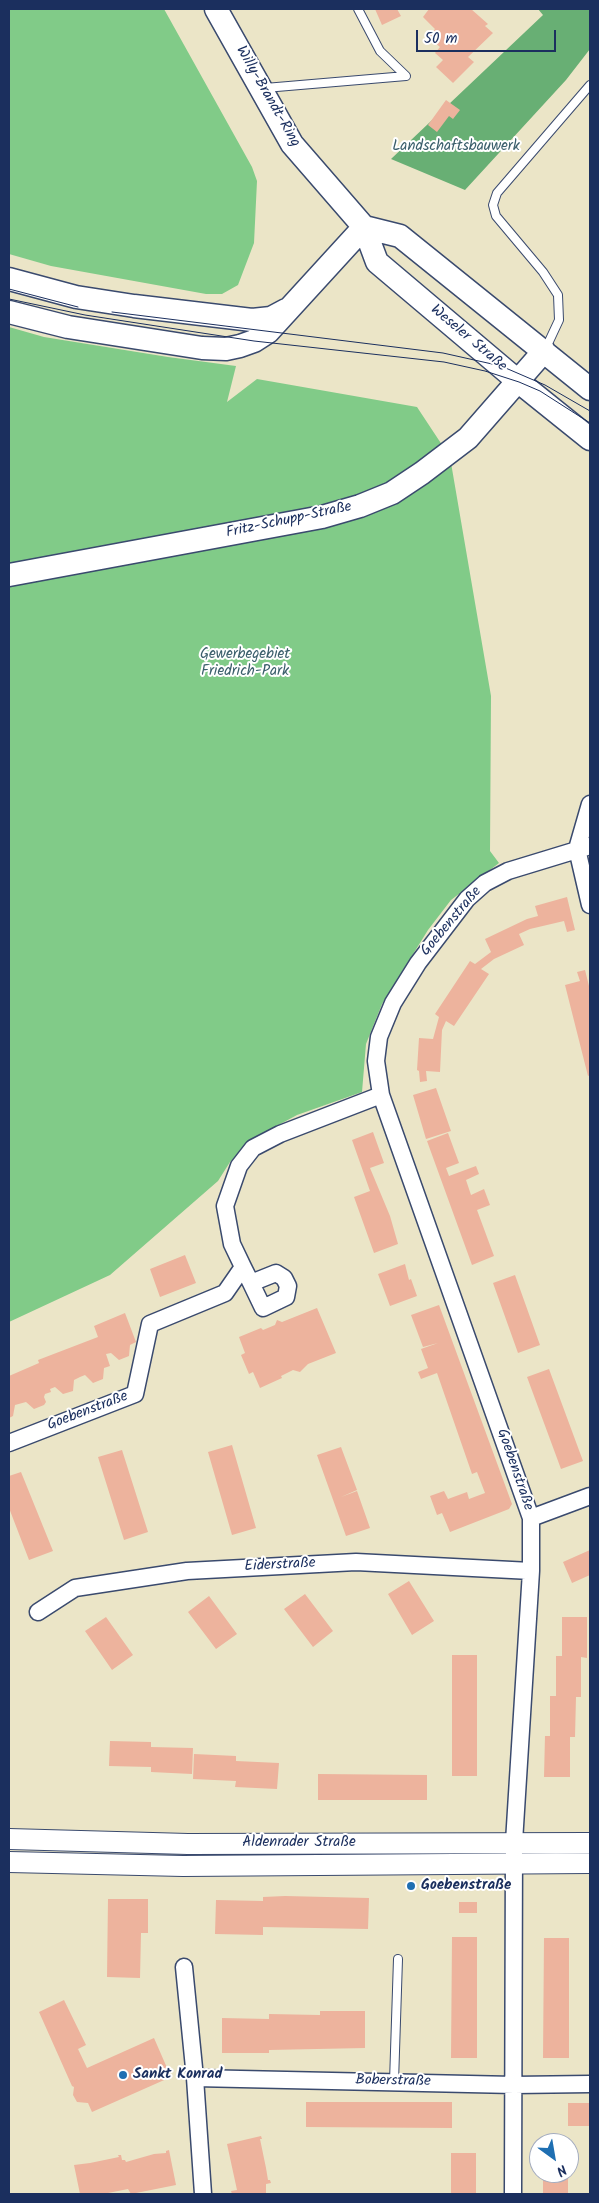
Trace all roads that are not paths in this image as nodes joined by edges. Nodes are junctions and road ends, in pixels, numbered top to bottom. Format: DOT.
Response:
graph roads {
  1 [pos="216,9"];
  2 [pos="358,9"];
  3 [pos="590,85"];
  4 [pos="260,89"];
  5 [pos="364,226"];
  6 [pos="9,279"];
  7 [pos="289,308"];
  8 [pos="9,312"];
  9 [pos="544,351"];
  10 [pos="519,382"];
  11 [pos="590,389"];
  12 [pos="590,439"];
  13 [pos="9,575"];
  14 [pos="590,804"];
  15 [pos="584,848"];
  16 [pos="590,905"];
  17 [pos="381,1095"];
  18 [pos="243,1267"];
  19 [pos="251,1284"];
  20 [pos="9,1443"];
  21 [pos="590,1496"];
  22 [pos="531,1518"];
  23 [pos="531,1571"];
  24 [pos="38,1612"];
  25 [pos="9,1839"];
  26 [pos="514,1842"];
  27 [pos="590,1843"];
  28 [pos="9,1862"];
  29 [pos="515,1862"];
  30 [pos="590,1863"];
  31 [pos="398,1959"];
  32 [pos="184,1967"];
  33 [pos="195,2078"];
  34 [pos="394,2082"];
  35 [pos="590,2084"];
  36 [pos="514,2085"];
  37 [pos="203,2194"];
  38 [pos="513,2194"];
  1 -- 4 [label="main road, Willy-Brandt-Ring"];
  2 -- 4 [label="lane"];
  3 -- 9 [label="lane"];
  4 -- 5 [label="main road, Willy-Brandt-Ring"];
  5 -- 7 [label="main road"];
  5 -- 9 [label="main road"];
  5 -- 10 [label="main road, Weseler Straße"];
  6 -- 7 [label="main road"];
  7 -- 8 [label="main road"];
  9 -- 10 [label="main road, Fritz-Schupp-Straße"];
  9 -- 11 [label="main road"];
  10 -- 12 [label="main road, Weseler Straße"];
  10 -- 13 [label="main road, Fritz-Schupp-Straße"];
  14 -- 15 [label="street"];
  15 -- 16 [label="street"];
  15 -- 17 [label="street, Goebenstraße"];
  17 -- 18 [label="street"];
  17 -- 22 [label="street, Goebenstraße"];
  18 -- 19 [label="street"];
  18 -- 20 [label="street, Goebenstraße"];
  21 -- 22 [label="street"];
  22 -- 23 [label="street, Goebenstraße"];
  23 -- 24 [label="street, Eiderstraße"];
  23 -- 26 [label="street, Goebenstraße"];
  25 -- 26 [label="street, Aldenrader Straße"];
  26 -- 27 [label="street, Aldenrader Straße"];
  26 -- 29 [label="street, Goebenstraße"];
  28 -- 29 [label="street, Aldenrader Straße"];
  29 -- 30 [label="street, Aldenrader Straße"];
  29 -- 36 [label="street, Goebenstraße"];
  31 -- 34 [label="lane"];
  32 -- 33 [label="street"];
  33 -- 34 [label="street, Boberstraße"];
  33 -- 37 [label="street"];
  34 -- 36 [label="street, Boberstraße"];
  35 -- 36 [label="street, Boberstraße"];
  36 -- 38 [label="street, Goebenstraße"];
}
